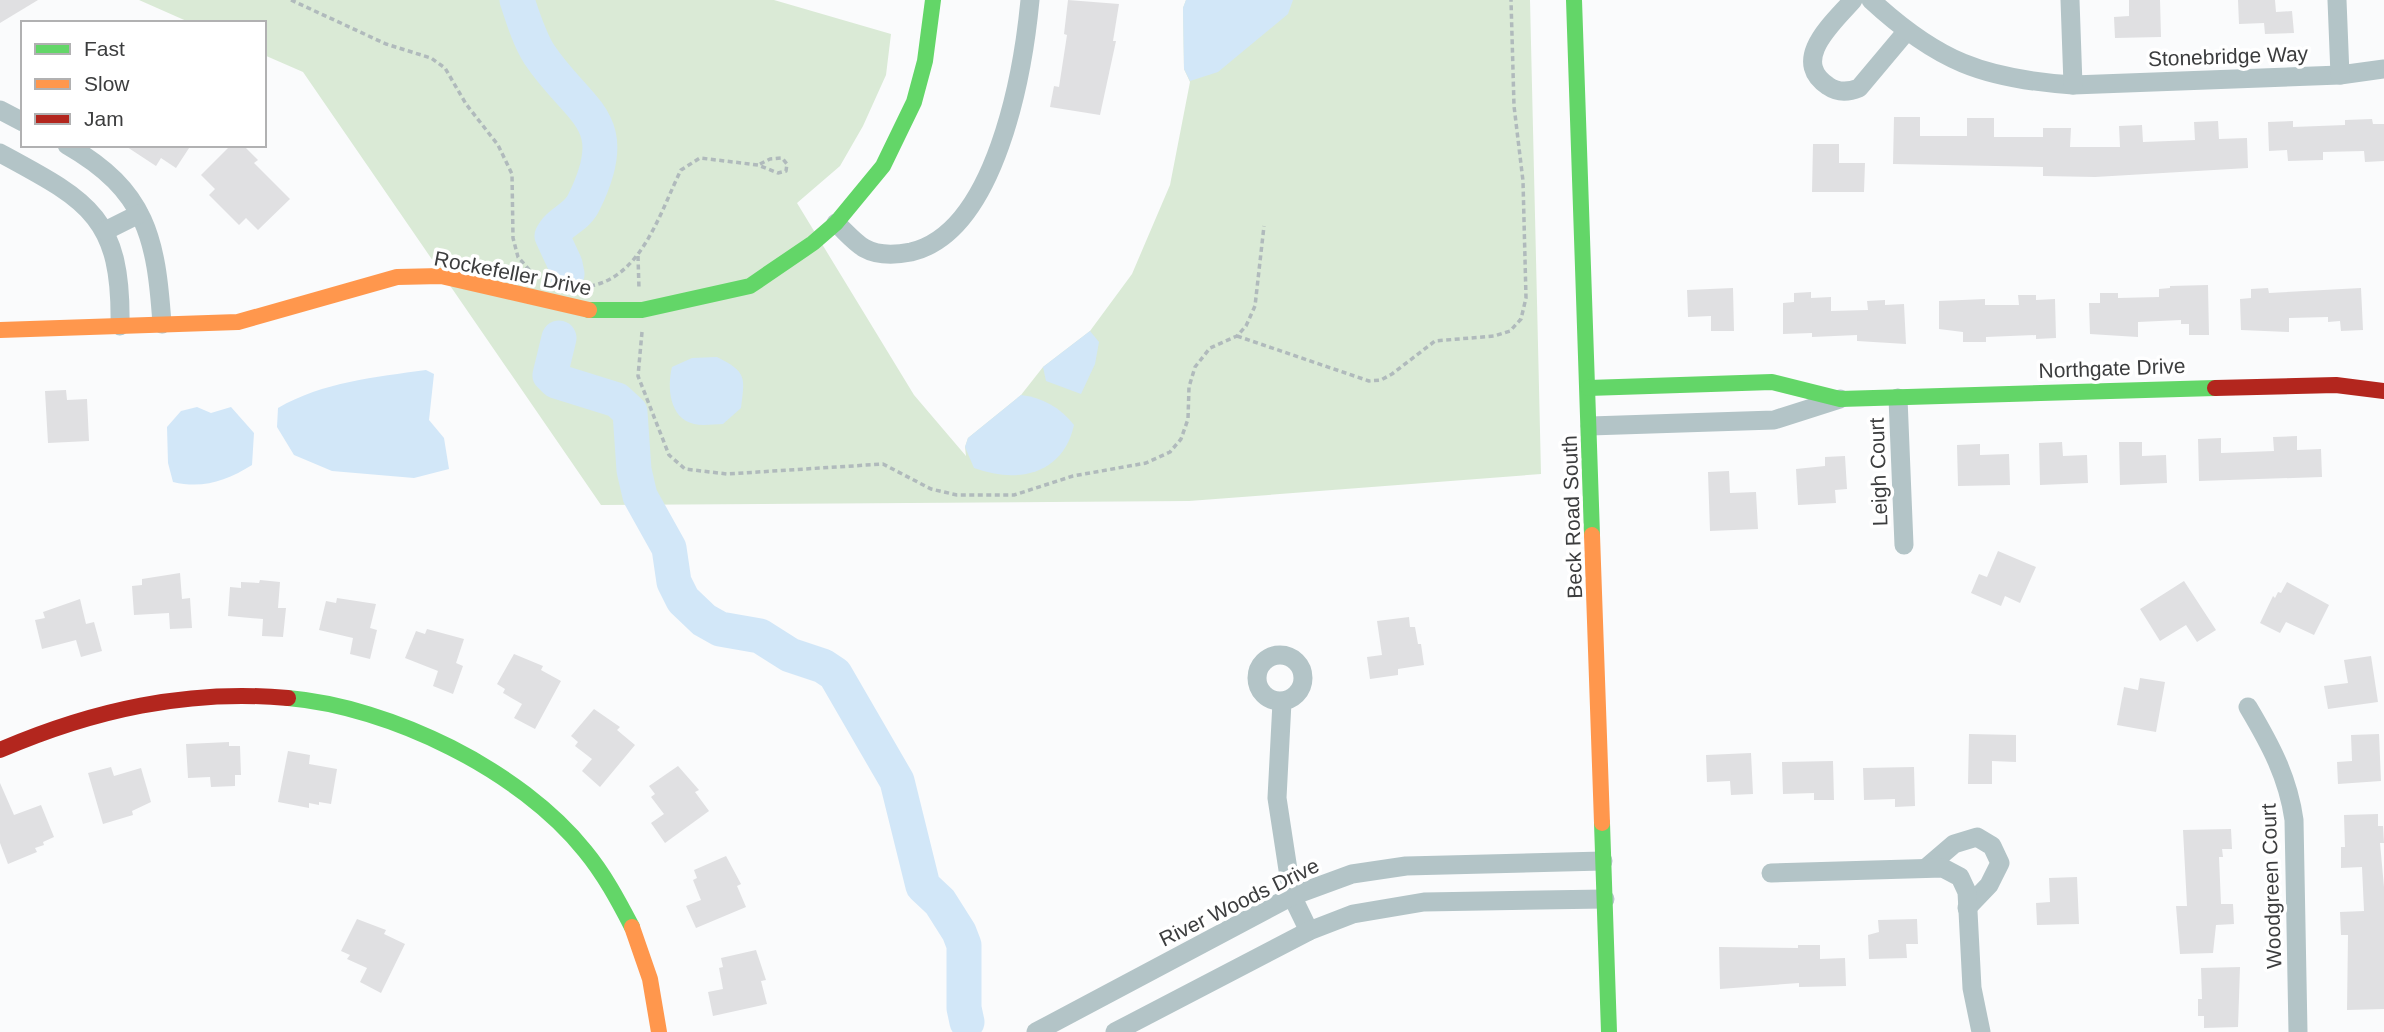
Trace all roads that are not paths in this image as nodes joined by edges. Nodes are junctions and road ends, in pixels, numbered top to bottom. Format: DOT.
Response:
graph roads {
  1 [pos="933,0"];
  2 [pos="1030,0"];
  3 [pos="1574,0"];
  4 [pos="1853,0"];
  5 [pos="1871,0"];
  6 [pos="2070,0"];
  7 [pos="2337,0"];
  8 [pos="1906,32"];
  9 [pos="2384,69"];
  10 [pos="2340,75"];
  11 [pos="2073,85"];
  12 [pos="0,110"];
  13 [pos="21,121"];
  14 [pos="70,147"];
  15 [pos="0,153"];
  16 [pos="139,214"];
  17 [pos="836,223"];
  18 [pos="105,231"];
  19 [pos="163,324"];
  20 [pos="120,326"];
  21 [pos="0,330"];
  22 [pos="1588,388"];
  23 [pos="2384,390"];
  24 [pos="1840,398"];
  25 [pos="1898,398"];
  26 [pos="1590,426"];
  27 [pos="1904,545"];
  28 [pos="1282,702"];
  29 [pos="2248,707"];
  30 [pos="0,750"];
  31 [pos="1603,861"];
  32 [pos="1926,868"];
  33 [pos="1771,873"];
  34 [pos="1292,896"];
  35 [pos="1605,899"];
  36 [pos="1967,908"];
  37 [pos="1309,930"];
  38 [pos="659,1032"];
  39 [pos="1036,1032"];
  40 [pos="1115,1032"];
  41 [pos="1609,1032"];
  42 [pos="1982,1032"];
  43 [pos="2298,1032"];
  1 -- 17 [label="street, Rockefeller Drive"];
  2 -- 17 [label="street"];
  3 -- 22 [label="street, Beck Road South"];
  4 -- 8 [label="street"];
  5 -- 8 [label="street, Stonebridge Way"];
  6 -- 11 [label="street"];
  7 -- 10 [label="street"];
  8 -- 11 [label="street, Stonebridge Way"];
  9 -- 10 [label="street, Stonebridge Way"];
  10 -- 11 [label="street, Stonebridge Way"];
  12 -- 13 [label="street"];
  14 -- 16 [label="street"];
  15 -- 18 [label="street"];
  16 -- 18 [label="street"];
  16 -- 19 [label="street"];
  17 -- 19 [label="street, Rockefeller Drive"];
  18 -- 20 [label="street"];
  19 -- 20 [label="street, Rockefeller Drive"];
  20 -- 21 [label="street, Rockefeller Drive"];
  22 -- 24 [label="street, Northgate Drive"];
  22 -- 26 [label="street, Beck Road South"];
  23 -- 25 [label="street, Northgate Drive"];
  24 -- 25 [label="street, Northgate Drive"];
  24 -- 26 [label="street, Northgate Drive"];
  25 -- 27 [label="street, Leigh Court"];
  26 -- 31 [label="street, Beck Road South"];
  28 -- 34 [label="street"];
  29 -- 43 [label="street, Woodgreen Court"];
  30 -- 38 [label="street"];
  31 -- 34 [label="street, River Woods Drive"];
  31 -- 35 [label="street, Beck Road South"];
  32 -- 33 [label="street"];
  32 -- 36 [label="street"];
  32 -- 36 [label="street"];
  34 -- 37 [label="street"];
  34 -- 39 [label="street, River Woods Drive"];
  35 -- 37 [label="street"];
  35 -- 41 [label="street, Beck Road South"];
  36 -- 42 [label="street"];
  37 -- 40 [label="street"];
}
